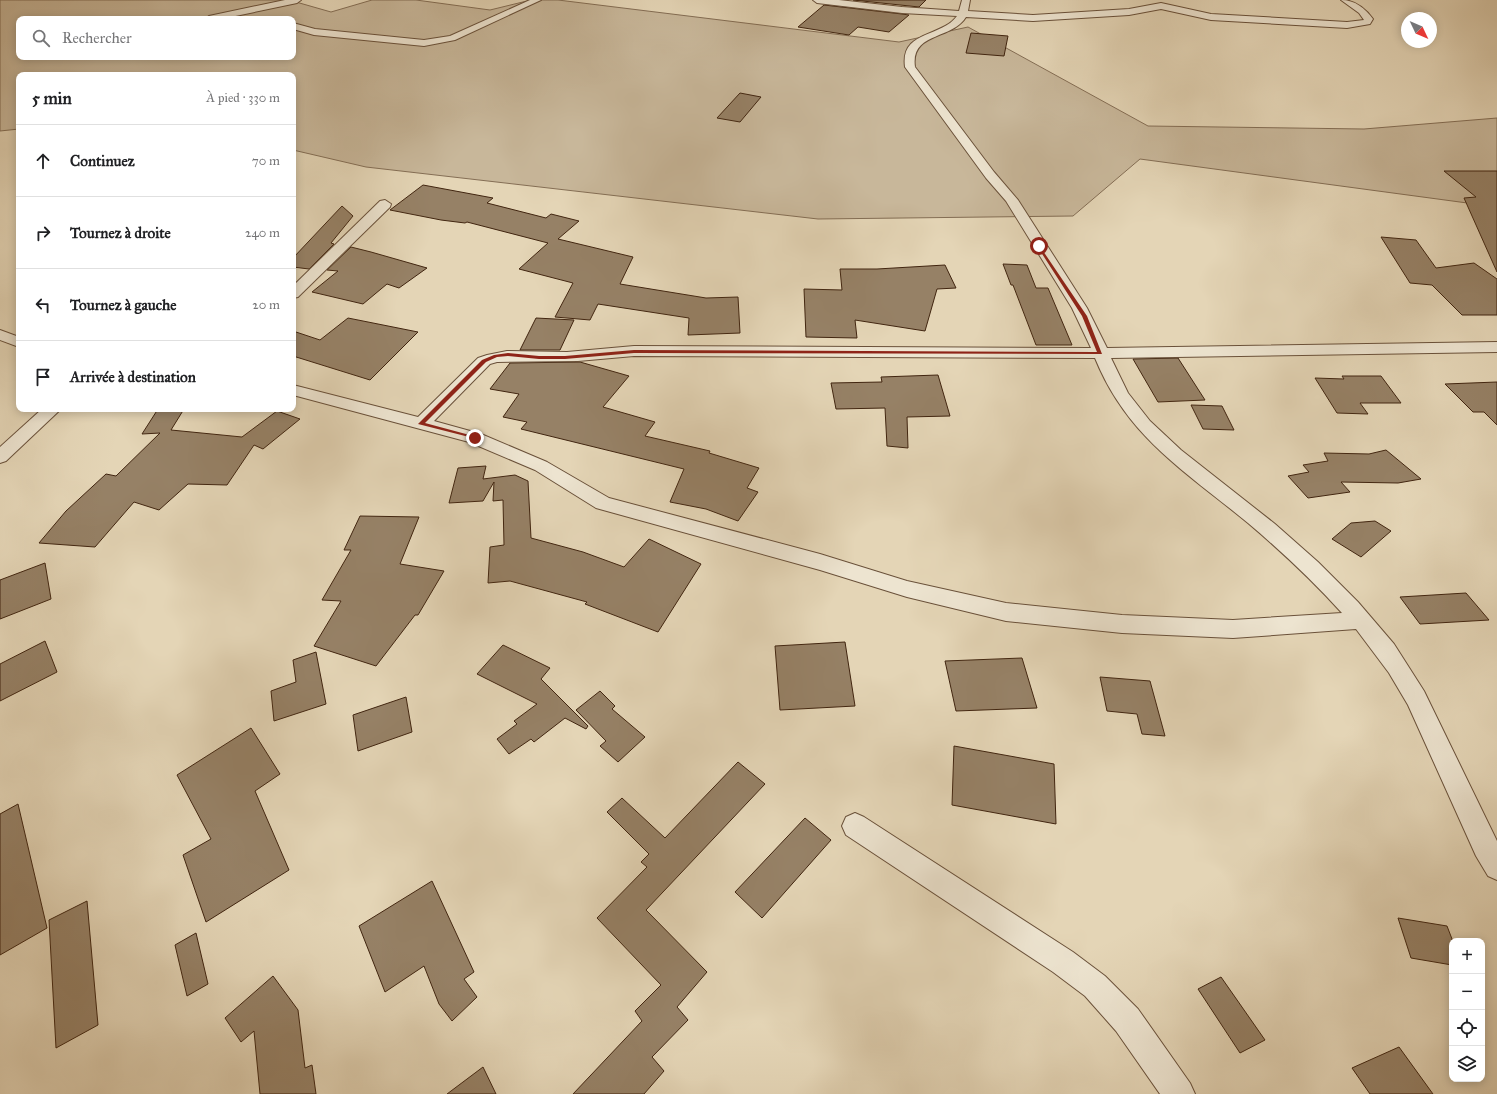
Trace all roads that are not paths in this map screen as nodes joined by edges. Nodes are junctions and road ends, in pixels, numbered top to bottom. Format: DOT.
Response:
graph roads {
  1 [pos="537,0"];
  2 [pos="817,0"];
  3 [pos="1345,0"];
  4 [pos="292,1"];
  5 [pos="965,7"];
  6 [pos="280,13"];
  7 [pos="224,16"];
  8 [pos="296,27"];
  9 [pos="384,204"];
  10 [pos="296,291"];
  11 [pos="0,335"];
  12 [pos="16,341"];
  13 [pos="1497,347"];
  14 [pos="1100,353"];
  15 [pos="296,391"];
  16 [pos="49,412"];
  17 [pos="421,424"];
  18 [pos="0,457"];
  19 [pos="1360,620"];
  20 [pos="856,826"];
  21 [pos="1497,867"];
  22 [pos="1179,1094"];
  1 -- 8 [label="street"];
  2 -- 5 [label="street"];
  3 -- 5 [label="street"];
  4 -- 6 [label="street"];
  4 -- 7 [label="street"];
  5 -- 14 [label="street"];
  9 -- 10 [label="street"];
  11 -- 12 [label="street"];
  13 -- 14 [label="street"];
  14 -- 17 [label="street"];
  14 -- 19 [label="street"];
  15 -- 17 [label="street"];
  16 -- 18 [label="street"];
  17 -- 19 [label="street"];
  19 -- 21 [label="street"];
  20 -- 22 [label="street"];
}
